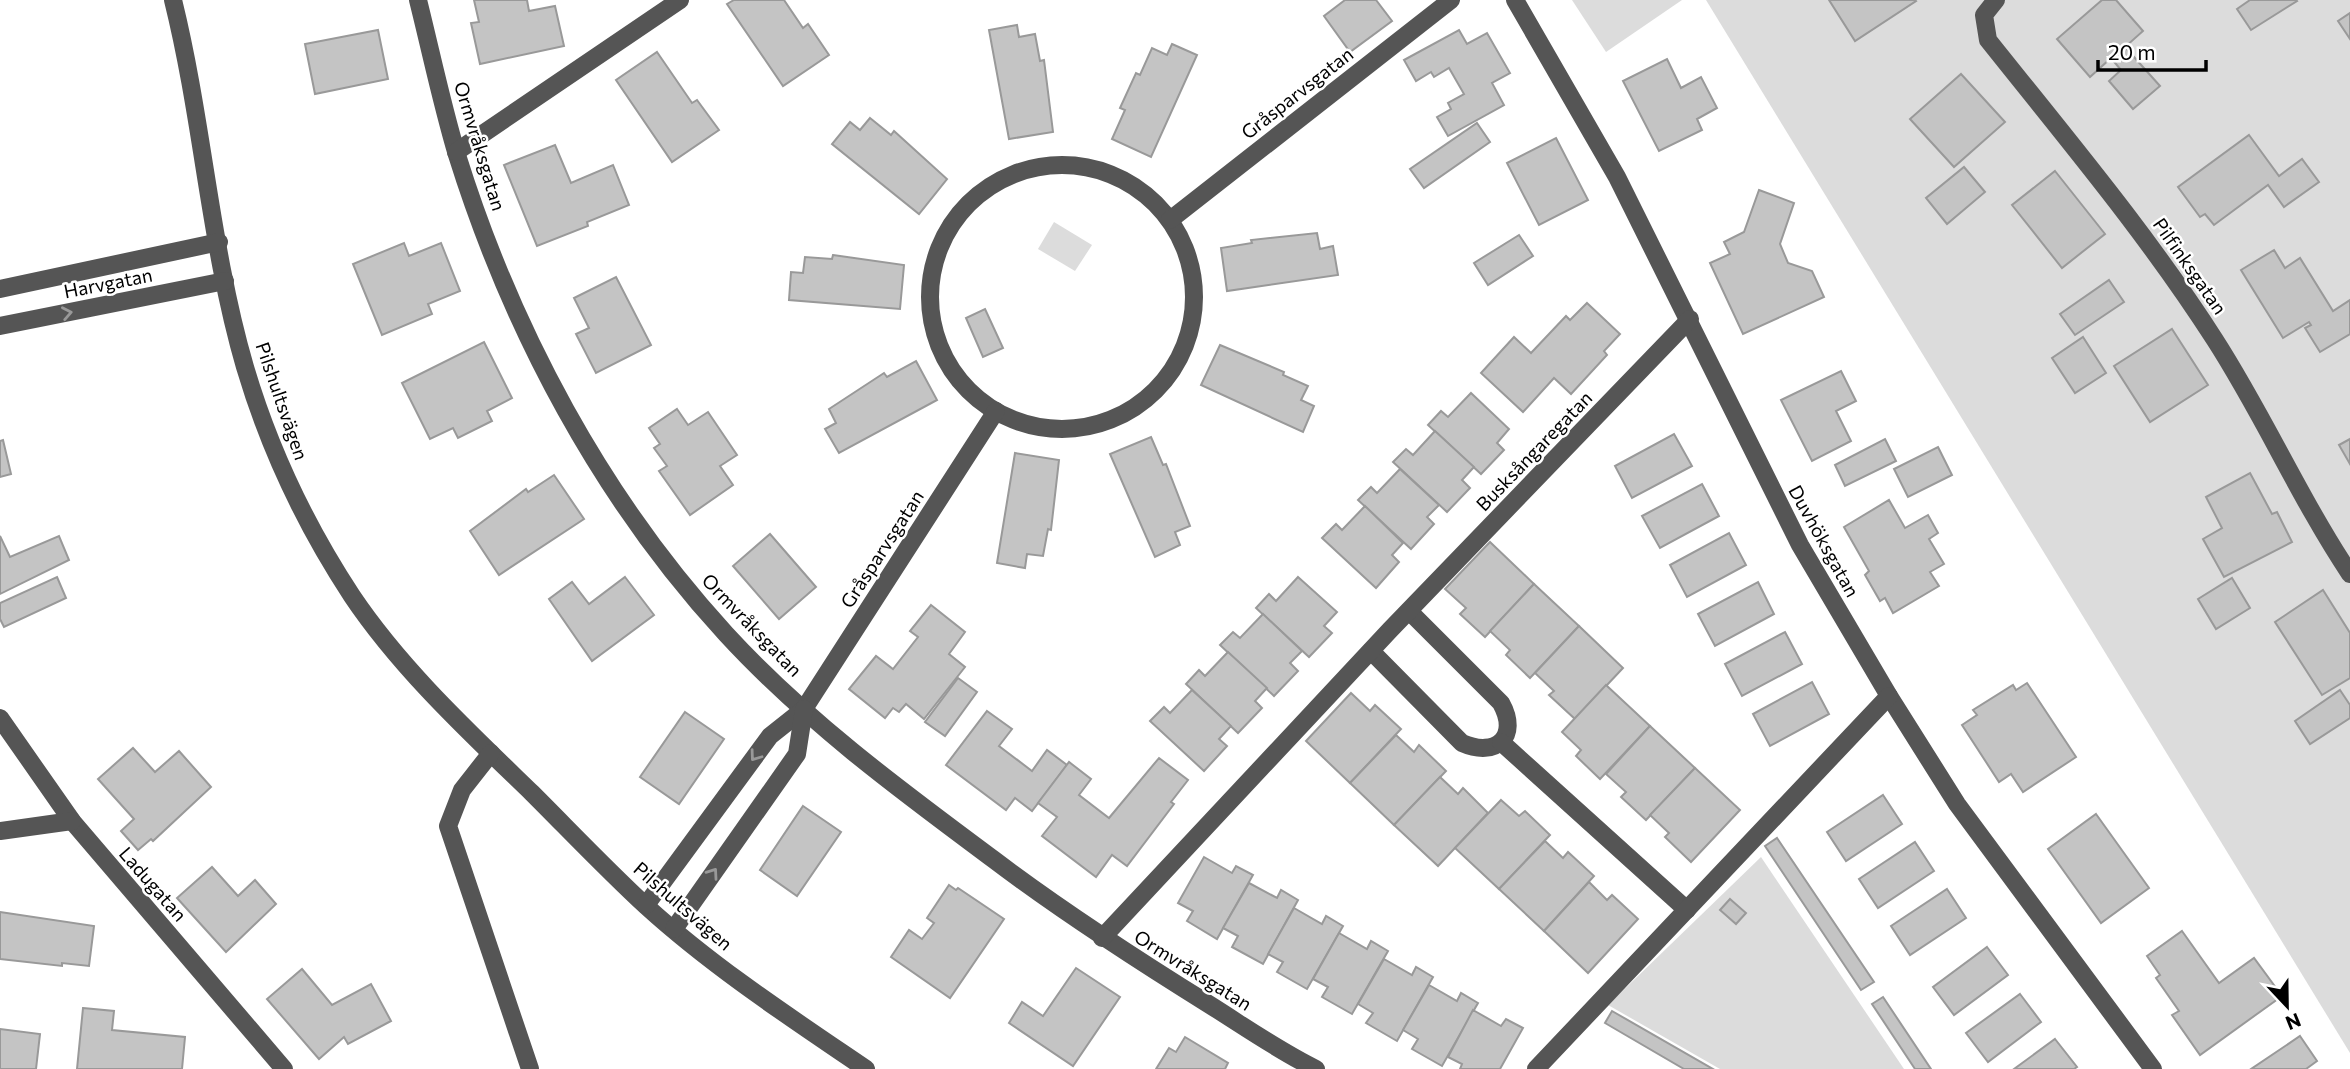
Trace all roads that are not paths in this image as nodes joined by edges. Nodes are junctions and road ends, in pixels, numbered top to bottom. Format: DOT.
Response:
graph roads {
  1 [pos="173,0"];
  2 [pos="418,0"];
  3 [pos="680,0"];
  4 [pos="1451,0"];
  5 [pos="1515,0"];
  6 [pos="1996,0"];
  7 [pos="456,152"];
  8 [pos="1170,220"];
  9 [pos="219,242"];
  10 [pos="225,281"];
  11 [pos="0,289"];
  12 [pos="1690,319"];
  13 [pos="0,326"];
  14 [pos="996,411"];
  15 [pos="2350,574"];
  16 [pos="1409,611"];
  17 [pos="1371,651"];
  18 [pos="1889,696"];
  19 [pos="804,709"];
  20 [pos="0,718"];
  21 [pos="1502,742"];
  22 [pos="491,753"];
  23 [pos="72,821"];
  24 [pos="0,831"];
  25 [pos="646,905"];
  26 [pos="1686,910"];
  27 [pos="674,929"];
  28 [pos="1102,938"];
  29 [pos="284,1069"];
  30 [pos="530,1069"];
  31 [pos="866,1069"];
  32 [pos="1316,1069"];
  33 [pos="1536,1069"];
  34 [pos="2152,1069"];
  1 -- 9 [label="street, Pilshultsvägen"];
  2 -- 7 [label="street, Ormvråksgatan"];
  3 -- 7 [label="street"];
  4 -- 8 [label="street, Gråsparvsgatan"];
  5 -- 12 [label="street, Duvhöksgatan"];
  6 -- 15 [label="street, Pilfinksgatan"];
  7 -- 19 [label="street, Ormvråksgatan"];
  8 -- 14 [label="street"];
  8 -- 14 [label="street"];
  9 -- 10 [label="street, Pilshultsvägen"];
  9 -- 11 [label="street, Harvgatan"];
  13 -- 10 [label="street, Harvgatan, one-way"];
  10 -- 22 [label="street, Pilshultsvägen"];
  12 -- 16 [label="street, Busksångaregatan"];
  12 -- 18 [label="street, Duvhöksgatan"];
  14 -- 19 [label="street, Gråsparvsgatan"];
  16 -- 17 [label="street, Busksångaregatan"];
  16 -- 21 [label="street"];
  17 -- 21 [label="street"];
  17 -- 28 [label="street, Busksångaregatan"];
  18 -- 26 [label="street"];
  18 -- 34 [label="street, Duvhöksgatan"];
  19 -- 25 [label="street, Gråsparvsgatan, one-way"];
  27 -- 19 [label="street, Gråsparvsgatan, one-way"];
  19 -- 28 [label="street, Ormvråksgatan"];
  20 -- 23 [label="street, Ladugatan"];
  21 -- 26 [label="street"];
  22 -- 25 [label="street, Pilshultsvägen"];
  22 -- 30 [label="street"];
  23 -- 24 [label="street"];
  23 -- 29 [label="street, Ladugatan"];
  25 -- 27 [label="street, Pilshultsvägen"];
  26 -- 33 [label="street"];
  27 -- 31 [label="street, Pilshultsvägen"];
  28 -- 32 [label="street, Ormvråksgatan"];
}
